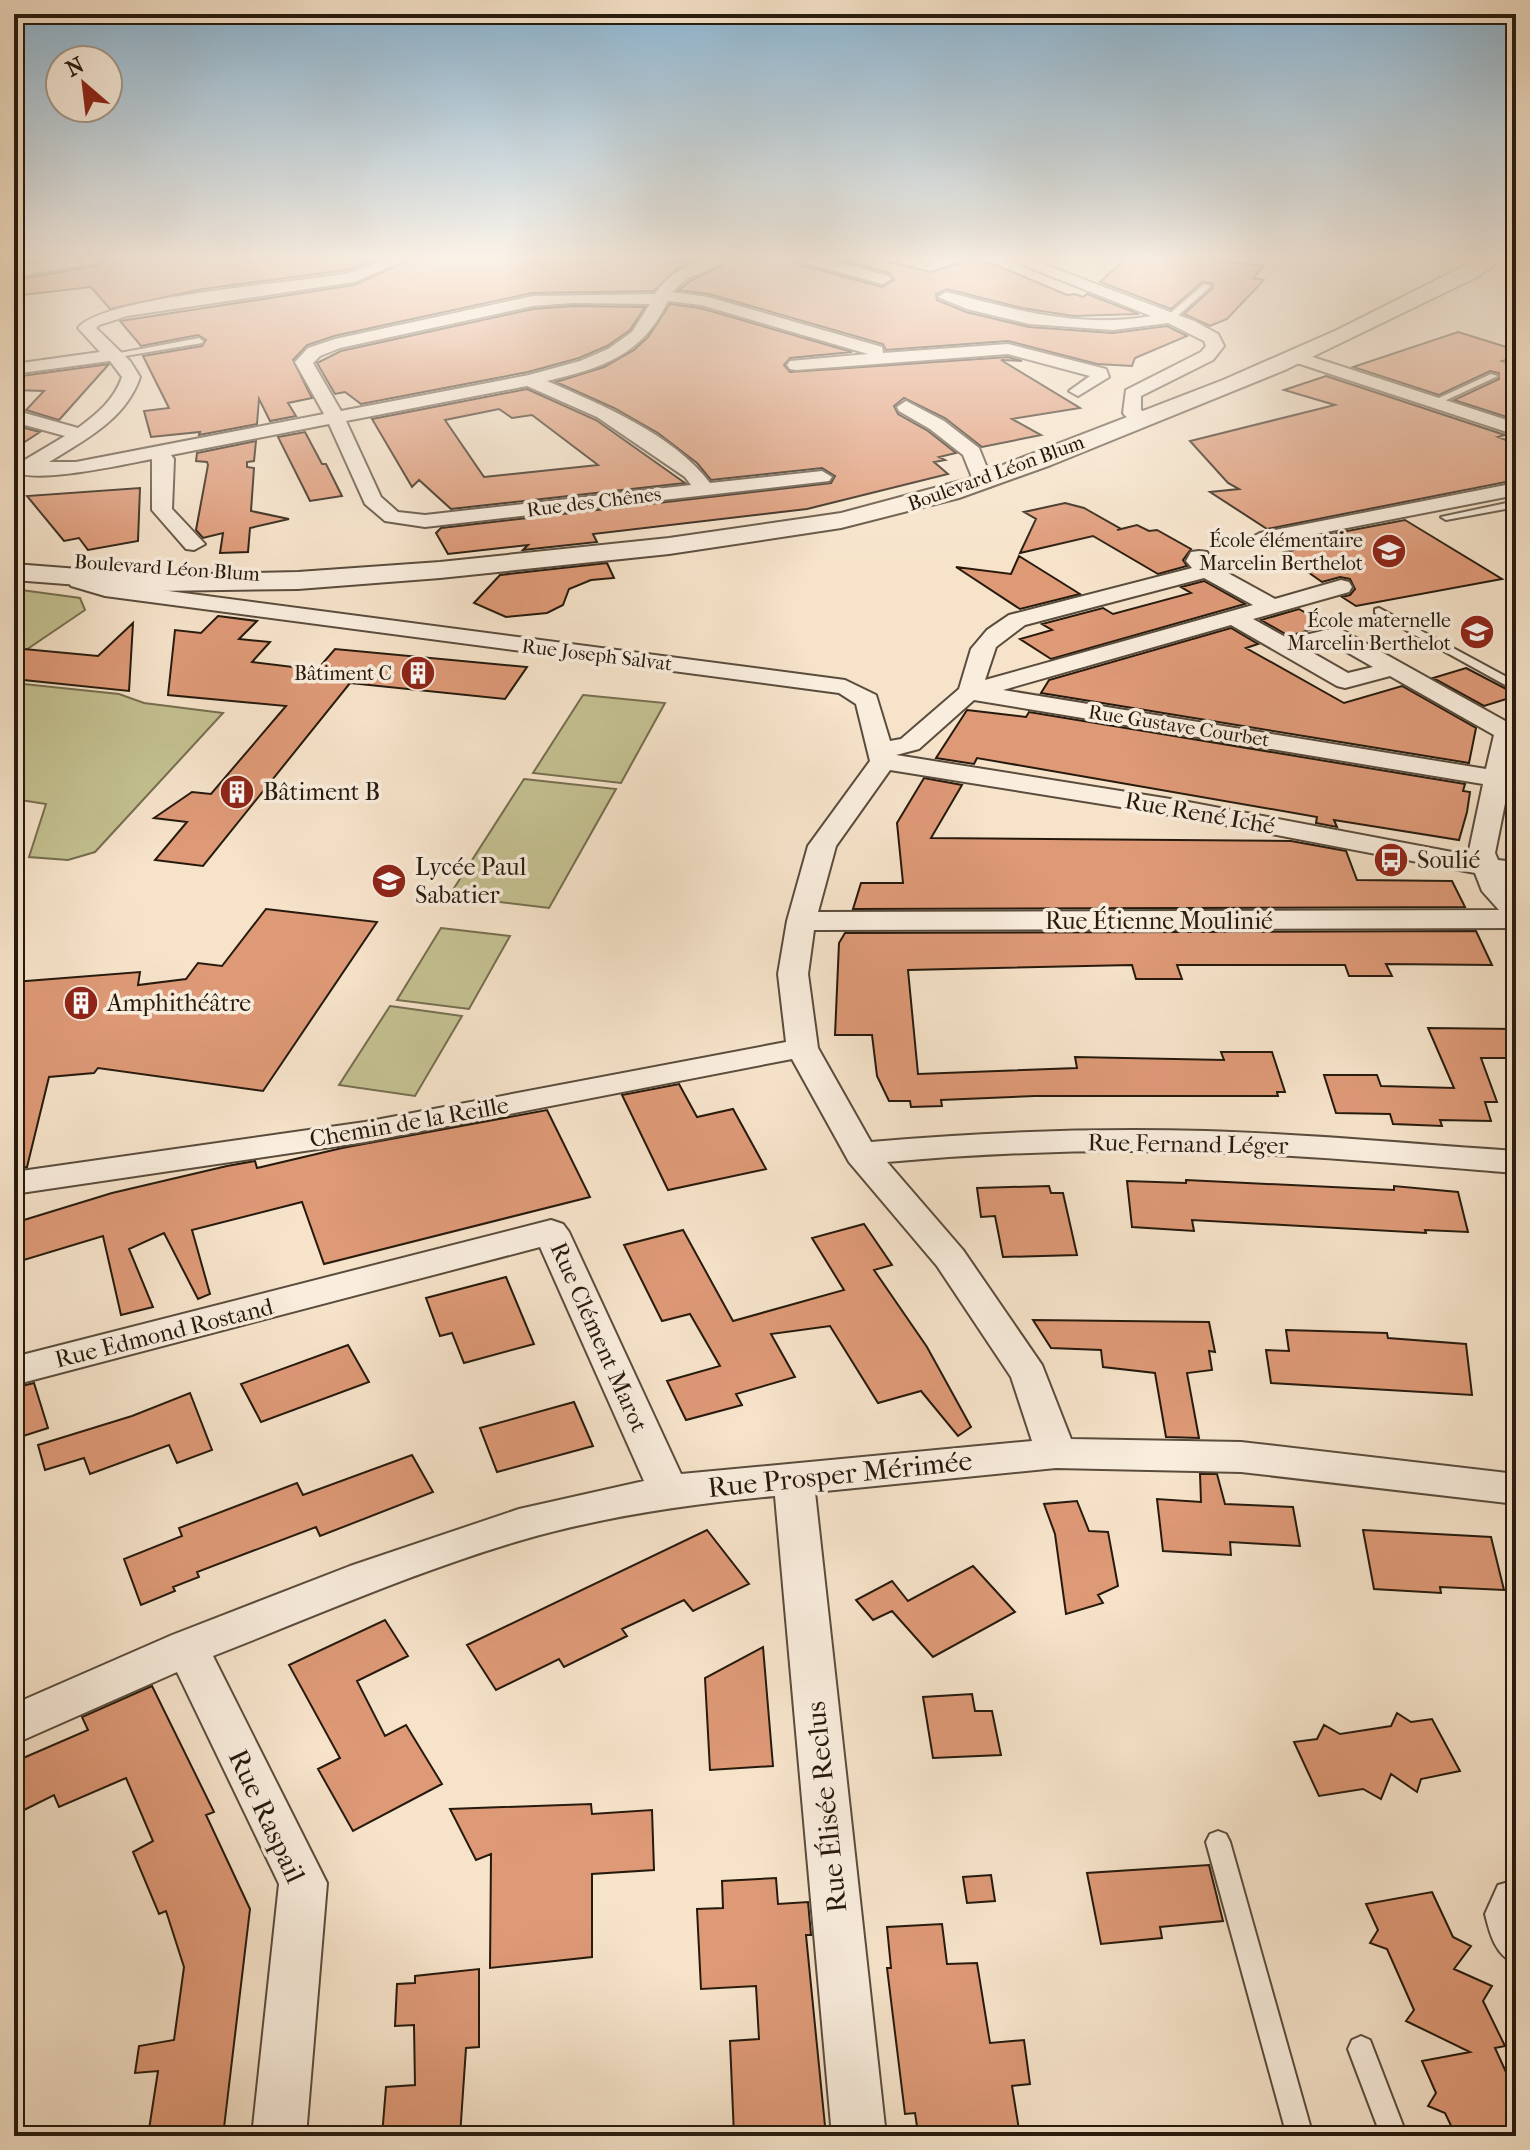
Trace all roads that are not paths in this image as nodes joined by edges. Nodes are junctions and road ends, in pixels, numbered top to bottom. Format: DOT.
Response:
graph roads {
  1 [pos="89,358"];
  2 [pos="116,358"];
  3 [pos="308,358"];
  4 [pos="602,358"];
  5 [pos="878,358"];
  6 [pos="1044,358"];
  7 [pos="1202,358"];
  8 [pos="1294,358"];
  9 [pos="1301,358"];
  10 [pos="796,365"];
  11 [pos="14,369"];
  12 [pos="1494,376"];
  13 [pos="529,380"];
  14 [pos="1078,391"];
  15 [pos="1435,402"];
  16 [pos="906,407"];
  17 [pos="14,416"];
  18 [pos="335,417"];
  19 [pos="1146,418"];
  20 [pos="1516,429"];
  21 [pos="80,434"];
  22 [pos="156,452"];
  23 [pos="19,472"];
  24 [pos="822,477"];
  25 [pos="983,483"];
  26 [pos="704,489"];
  27 [pos="1516,489"];
  28 [pos="1516,504"];
  29 [pos="1446,517"];
  30 [pos="1260,539"];
  31 [pos="194,544"];
  32 [pos="14,553"];
  33 [pos="14,572"];
  34 [pos="321,578"];
  35 [pos="79,581"];
  36 [pos="1341,587"];
  37 [pos="1272,606"];
  38 [pos="261,609"];
  39 [pos="1379,611"];
  40 [pos="1231,616"];
  41 [pos="1287,647"];
  42 [pos="1395,668"];
  43 [pos="1516,687"];
  44 [pos="970,692"];
  45 [pos="1512,725"];
  46 [pos="881,757"];
  47 [pos="1498,779"];
  48 [pos="1486,867"];
  49 [pos="1516,870"];
  50 [pos="1516,912"];
  51 [pos="1516,919"];
  52 [pos="801,921"];
  53 [pos="802,1048"];
  54 [pos="861,1154"];
  55 [pos="1516,1162"];
  56 [pos="14,1183"];
  57 [pos="314,1295"];
  58 [pos="14,1371"];
  59 [pos="1056,1453"];
  60 [pos="793,1477"];
  61 [pos="1516,1489"];
  62 [pos="669,1491"];
  63 [pos="187,1648"];
  64 [pos="14,1725"];
  65 [pos="1218,1842"];
  66 [pos="1516,1891"];
  67 [pos="1516,1952"];
  68 [pos="1361,2049"];
  69 [pos="279,2136"];
  70 [pos="859,2136"];
  71 [pos="1300,2136"];
  72 [pos="1394,2136"];
  1 -- 11 [label="street"];
  2 -- 21 [label="street"];
  3 -- 18 [label="street, Rue des Chênes"];
  4 -- 13 [label="street"];
  5 -- 10 [label="street"];
  6 -- 14 [label="street"];
  7 -- 19 [label="street"];
  8 -- 19 [label="street, Boulevard Léon Blum"];
  9 -- 15 [label="street"];
  12 -- 15 [label="lane"];
  13 -- 18 [label="street"];
  13 -- 26 [label="street, Rue des Chênes"];
  15 -- 20 [label="street"];
  16 -- 25 [label="street"];
  17 -- 21 [label="street"];
  18 -- 22 [label="street"];
  18 -- 26 [label="street, Rue des Chênes"];
  19 -- 25 [label="street, Boulevard Léon Blum"];
  21 -- 23 [label="street"];
  22 -- 23 [label="street"];
  22 -- 31 [label="street"];
  24 -- 26 [label="street"];
  25 -- 34 [label="street, Boulevard Léon Blum"];
  27 -- 30 [label="street"];
  28 -- 29 [label="lane"];
  32 -- 34 [label="street, Boulevard Léon Blum"];
  33 -- 35 [label="street, Boulevard Léon Blum"];
  34 -- 35 [label="street, Boulevard Léon Blum"];
  34 -- 38 [label="street"];
  35 -- 38 [label="street, Rue Joseph Salvat"];
  36 -- 37 [label="street"];
  37 -- 40 [label="street"];
  37 -- 44 [label="street"];
  38 -- 46 [label="street, Rue Joseph Salvat"];
  39 -- 43 [label="lane"];
  40 -- 41 [label="street"];
  40 -- 44 [label="street"];
  41 -- 42 [label="street"];
  41 -- 42 [label="street"];
  42 -- 45 [label="street"];
  44 -- 46 [label="street"];
  44 -- 47 [label="street, Rue Gustave Courbet"];
  45 -- 47 [label="street"];
  46 -- 48 [label="street, Rue René Iché"];
  46 -- 52 [label="street"];
  47 -- 48 [label="street"];
  48 -- 49 [label="street, Rue René Iché"];
  48 -- 50 [label="street"];
  51 -- 52 [label="street, Rue Étienne Moulinié"];
  52 -- 53 [label="street"];
  53 -- 54 [label="street"];
  53 -- 56 [label="street, Chemin de la Reille"];
  54 -- 55 [label="street, Rue Fernand Léger"];
  54 -- 59 [label="street"];
  57 -- 58 [label="street, Rue Edmond Rostand"];
  57 -- 62 [label="street, Rue Clément Marot"];
  59 -- 60 [label="street, Rue Prosper Mérimée"];
  59 -- 61 [label="street, Rue Prosper Mérimée"];
  60 -- 62 [label="street, Rue Prosper Mérimée"];
  60 -- 70 [label="street, Rue Élisée Reclus"];
  62 -- 63 [label="street, Rue Prosper Mérimée"];
  63 -- 64 [label="street, Rue Prosper Mérimée"];
  63 -- 69 [label="street, Rue Raspail"];
  65 -- 71 [label="lane"];
  66 -- 67 [label="lane"];
  68 -- 72 [label="lane"];
}
